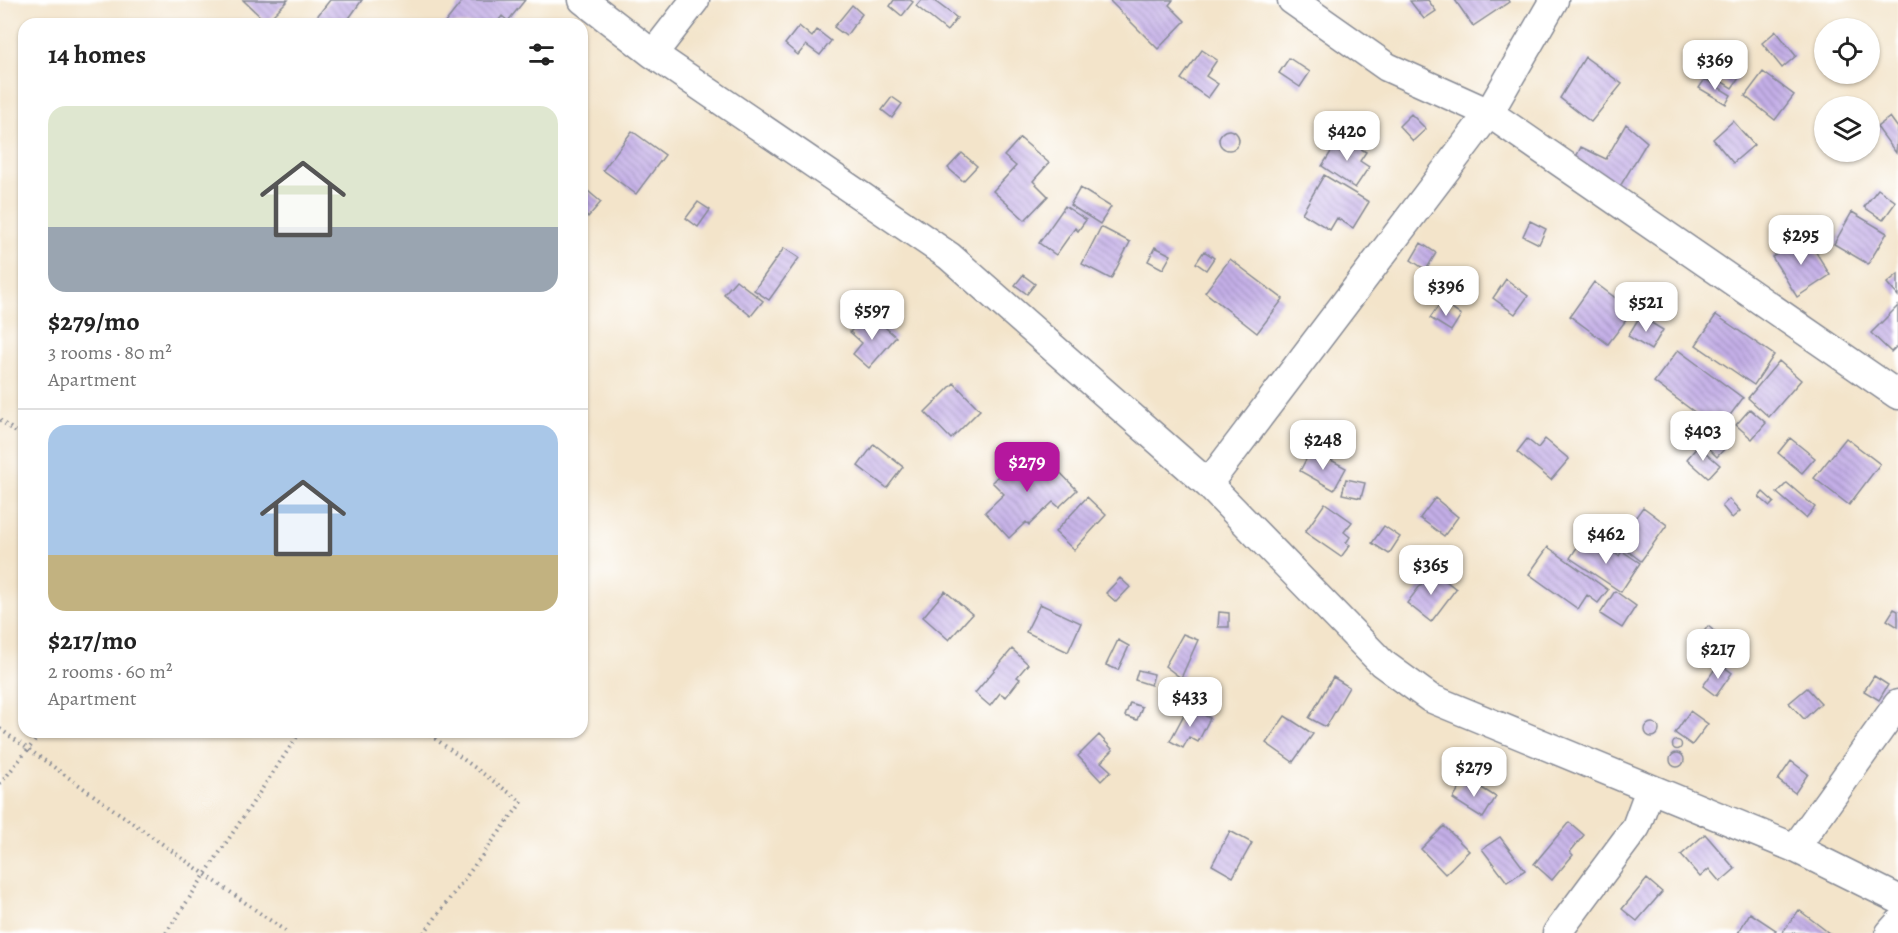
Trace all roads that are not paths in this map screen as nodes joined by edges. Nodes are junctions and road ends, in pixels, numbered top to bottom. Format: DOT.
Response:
graph roads {
  1 [pos="582,0"];
  2 [pos="695,0"];
  3 [pos="1292,0"];
  4 [pos="1554,0"];
  5 [pos="653,54"];
  6 [pos="1490,113"];
  7 [pos="1898,395"];
  8 [pos="1208,484"];
  9 [pos="1898,704"];
  10 [pos="1650,789"];
  11 [pos="1795,848"];
  12 [pos="1898,899"];
  13 [pos="1898,924"];
  14 [pos="1557,933"];
  15 [pos="1890,933"];
  1 -- 5 [label="street"];
  2 -- 5 [label="street"];
  3 -- 6 [label="street"];
  4 -- 6 [label="street"];
  5 -- 8 [label="street"];
  6 -- 7 [label="street"];
  6 -- 8 [label="street"];
  8 -- 10 [label="street"];
  9 -- 11 [label="street"];
  10 -- 11 [label="street"];
  10 -- 14 [label="street"];
  11 -- 12 [label="street"];
  13 -- 15 [label="street"];
}
